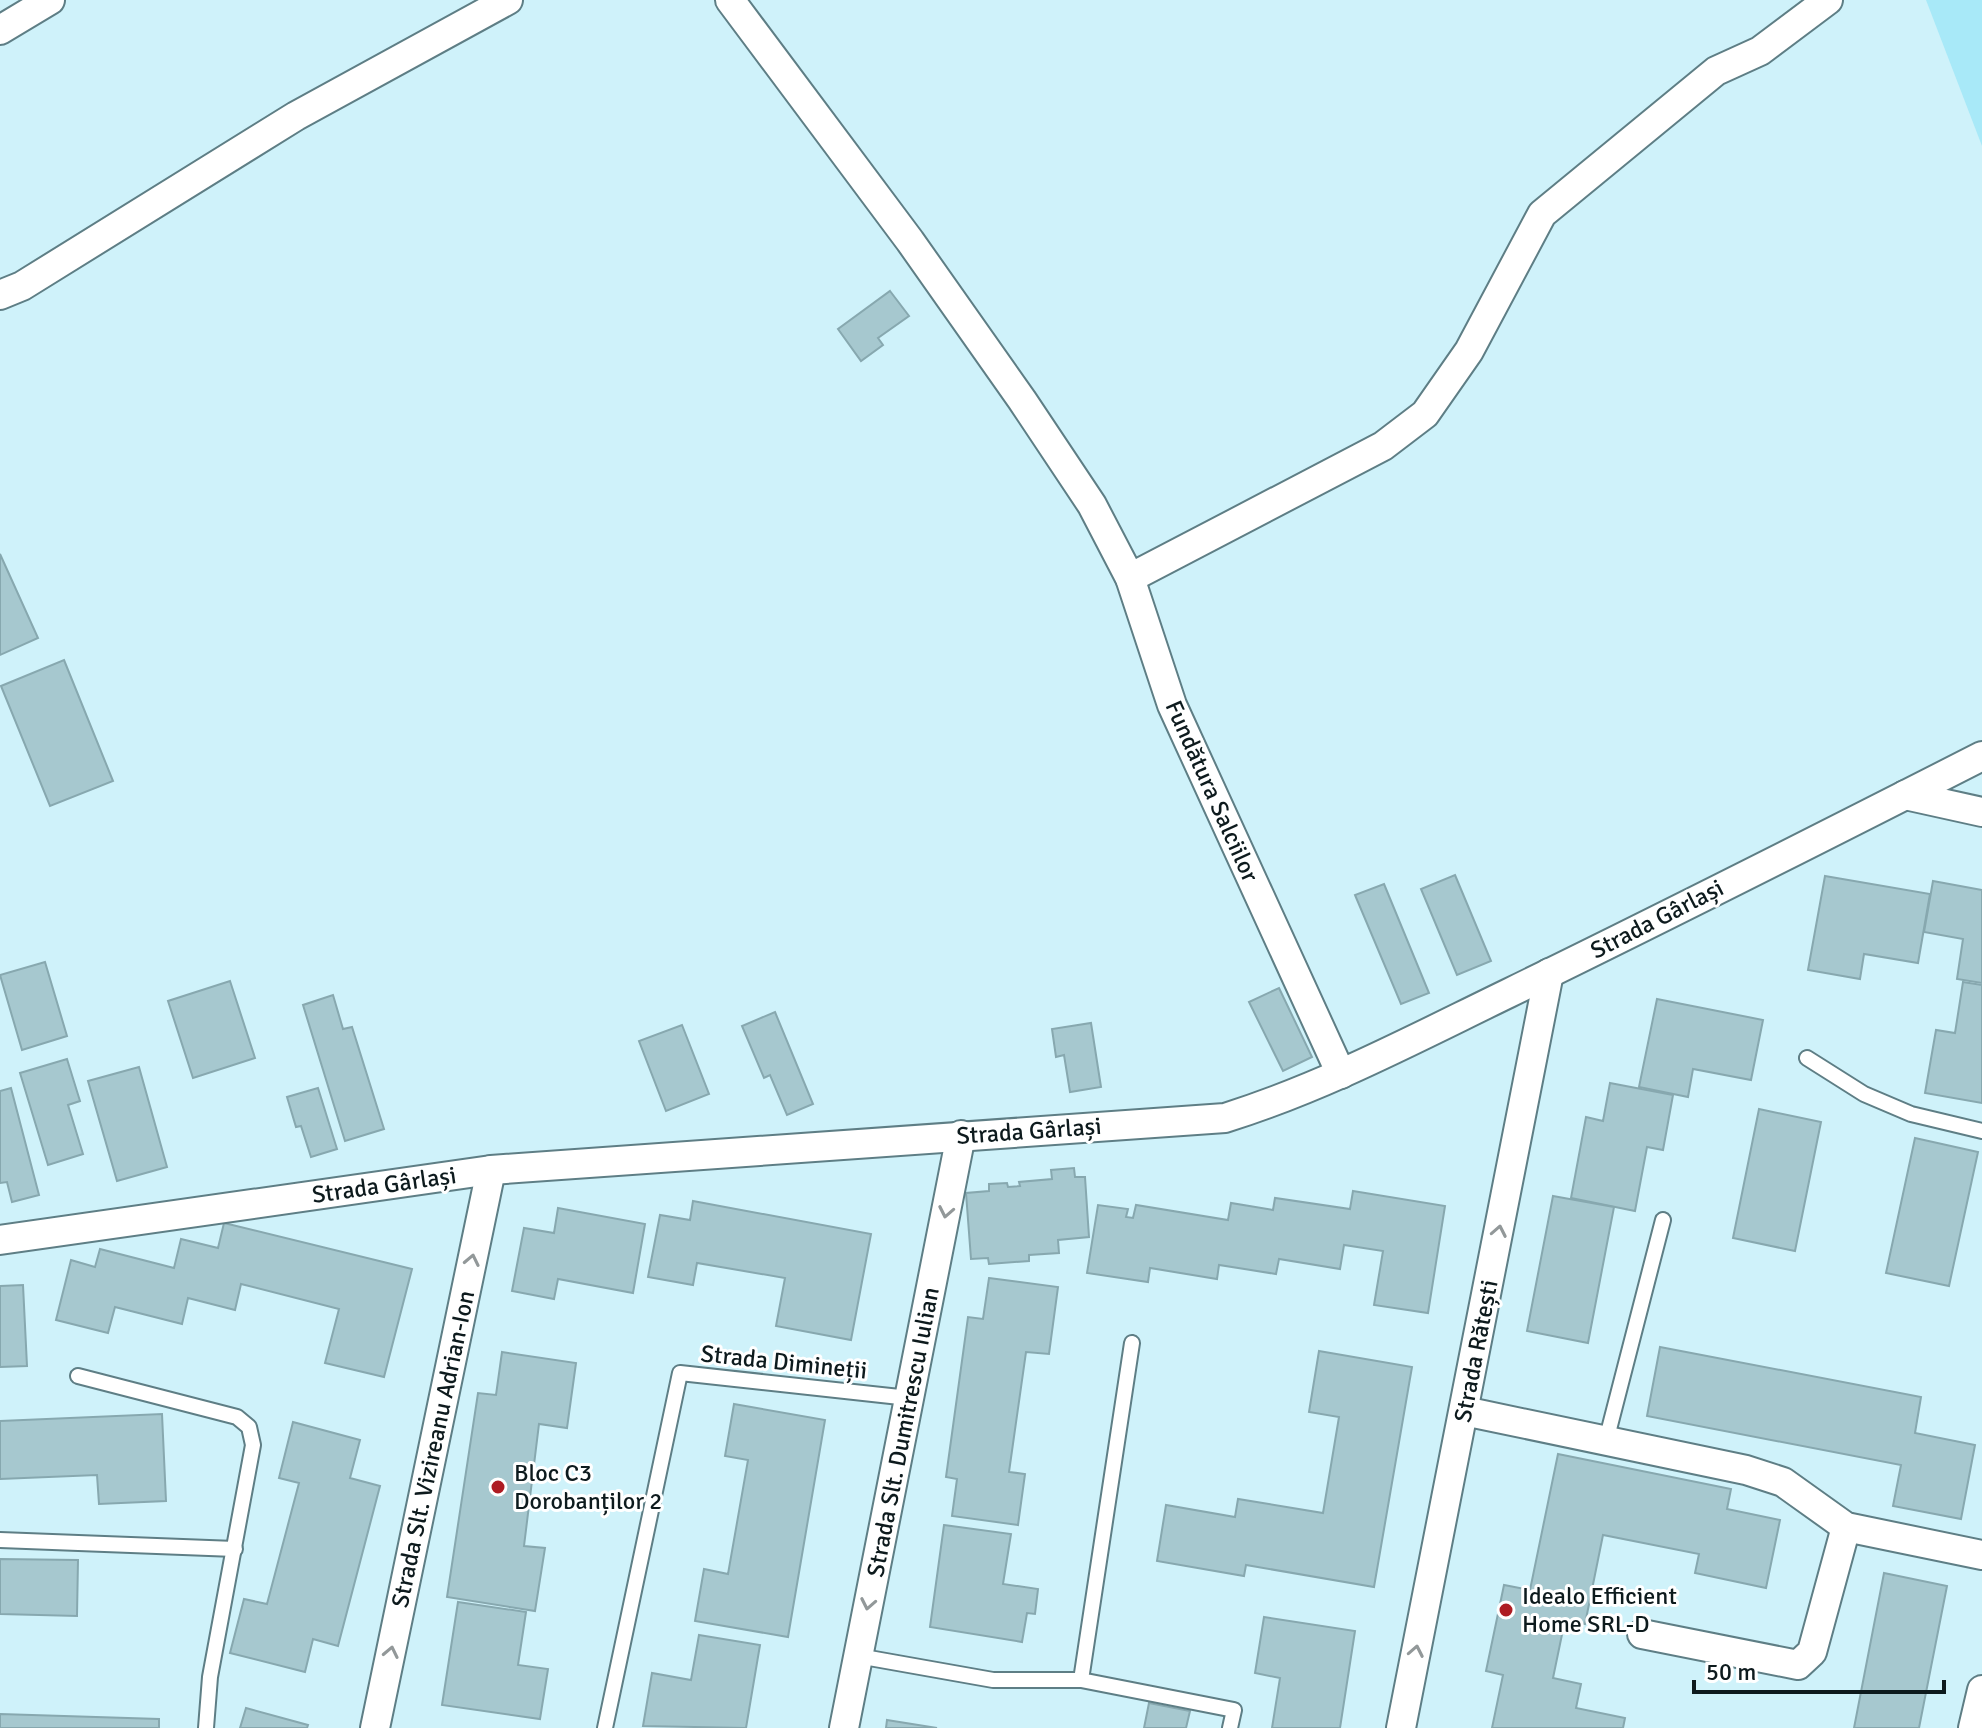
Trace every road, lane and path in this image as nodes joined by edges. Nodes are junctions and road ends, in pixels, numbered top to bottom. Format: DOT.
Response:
graph roads {
  1 [pos="50,0"];
  2 [pos="508,0"];
  3 [pos="730,0"];
  4 [pos="1828,0"];
  5 [pos="0,30"];
  6 [pos="0,295"];
  7 [pos="1130,578"];
  8 [pos="1982,756"];
  9 [pos="1905,795"];
  10 [pos="1982,812"];
  11 [pos="1549,973"];
  12 [pos="1807,1058"];
  13 [pos="1341,1074"];
  14 [pos="1982,1131"];
  15 [pos="961,1135"];
  16 [pos="491,1170"];
  17 [pos="1663,1220"];
  18 [pos="0,1240"];
  19 [pos="1132,1343"];
  20 [pos="78,1376"];
  21 [pos="909,1398"];
  22 [pos="1464,1411"];
  23 [pos="1606,1441"];
  24 [pos="1846,1527"];
  25 [pos="0,1540"];
  26 [pos="235,1549"];
  27 [pos="1982,1555"];
  28 [pos="1642,1634"];
  29 [pos="858,1656"];
  30 [pos="1081,1680"];
  31 [pos="1982,1690"];
  32 [pos="206,1728"];
  33 [pos="375,1728"];
  34 [pos="605,1728"];
  35 [pos="844,1728"];
  36 [pos="1230,1728"];
  37 [pos="1401,1728"];
  38 [pos="1973,1728"];
  1 -- 5 [label="street"];
  2 -- 6 [label="street"];
  3 -- 7 [label="street, Fundătura Salciilor"];
  4 -- 7 [label="street"];
  7 -- 13 [label="street, Fundătura Salciilor"];
  8 -- 9 [label="street, Strada Gârlași"];
  9 -- 10 [label="street"];
  9 -- 11 [label="street, Strada Gârlași"];
  11 -- 13 [label="street, Strada Gârlași"];
  22 -- 11 [label="street, Strada Rătești, one-way"];
  12 -- 14 [label="lane"];
  13 -- 15 [label="street, Strada Gârlași"];
  15 -- 16 [label="street, Strada Gârlași"];
  15 -- 21 [label="street, Strada Slt. Dumitrescu Iulian, one-way"];
  16 -- 18 [label="street, Strada Gârlași"];
  33 -- 16 [label="street, Strada Slt. Vizireanu Adrian-Ion, one-way"];
  17 -- 23 [label="lane"];
  19 -- 30 [label="lane"];
  20 -- 26 [label="lane"];
  21 -- 29 [label="street, Strada Slt. Dumitrescu Iulian, one-way"];
  21 -- 34 [label="lane, Strada Dimineții"];
  22 -- 23 [label="street"];
  37 -- 22 [label="street, Strada Rătești, one-way"];
  23 -- 24 [label="street"];
  24 -- 27 [label="street"];
  24 -- 28 [label="street"];
  25 -- 26 [label="lane"];
  26 -- 32 [label="lane"];
  29 -- 30 [label="lane"];
  29 -- 35 [label="street, Strada Slt. Dumitrescu Iulian"];
  30 -- 36 [label="lane"];
  31 -- 38 [label="street"];
}
